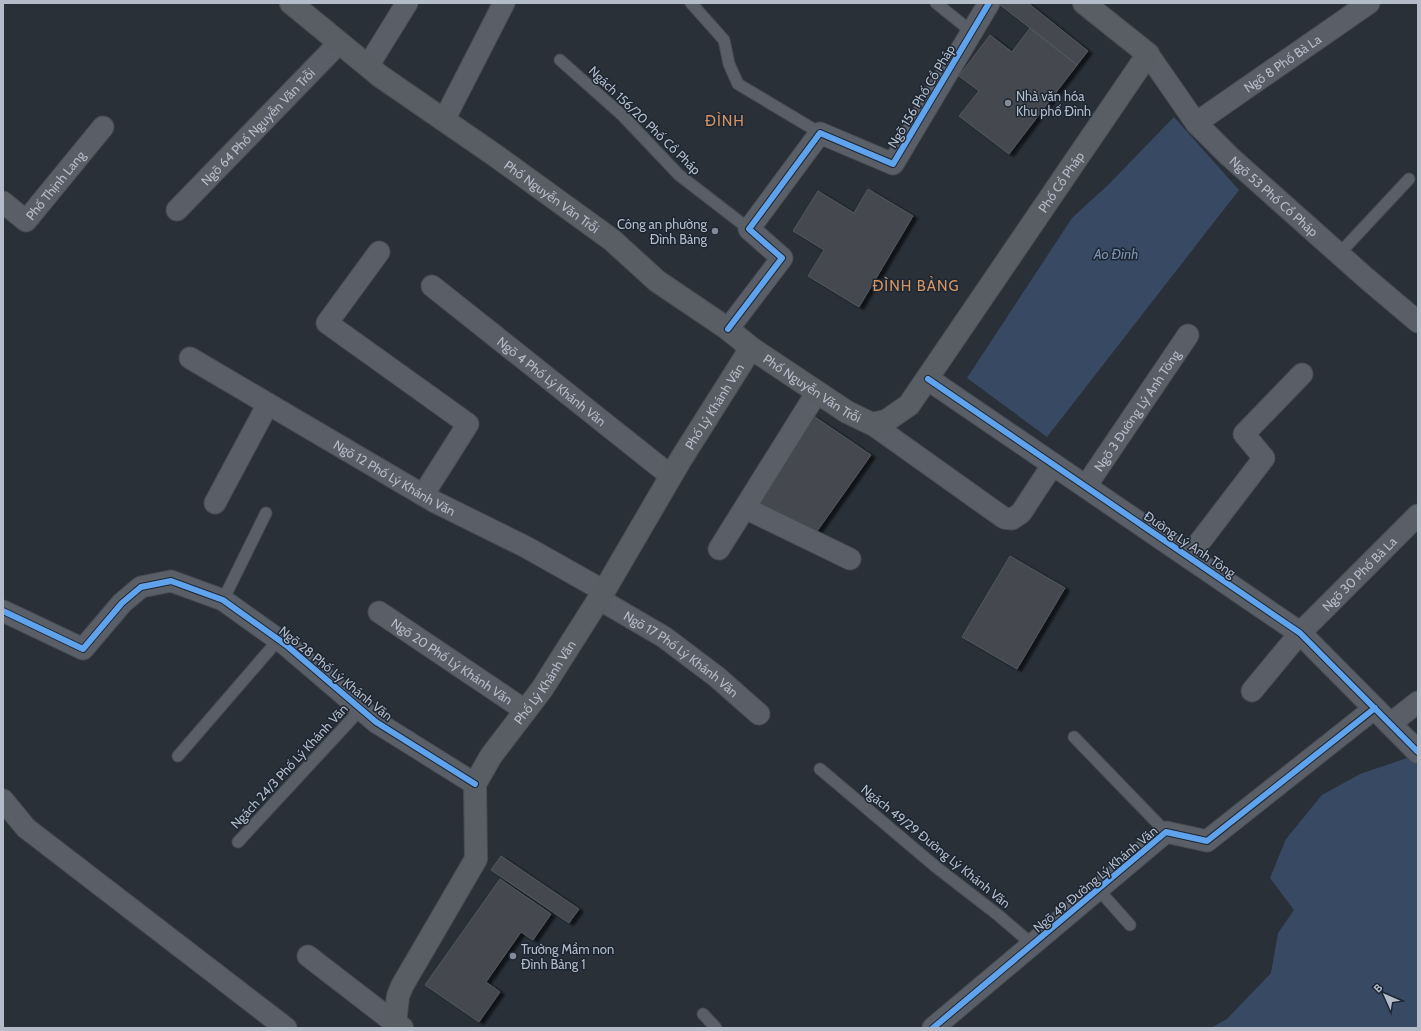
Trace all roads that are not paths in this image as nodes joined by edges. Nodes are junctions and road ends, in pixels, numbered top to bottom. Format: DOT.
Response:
graph roads {
  1 [pos="290,3"];
  2 [pos="407,3"];
  3 [pos="504,3"];
  4 [pos="691,3"];
  5 [pos="936,3"];
  6 [pos="989,3"];
  7 [pos="1084,3"];
  8 [pos="1369,3"];
  9 [pos="972,32"];
  10 [pos="339,43"];
  11 [pos="1148,54"];
  12 [pos="560,60"];
  13 [pos="368,66"];
  14 [pos="444,120"];
  15 [pos="1196,123"];
  16 [pos="103,127"];
  17 [pos="820,133"];
  18 [pos="1409,180"];
  19 [pos="3,202"];
  20 [pos="177,210"];
  21 [pos="749,229"];
  22 [pos="379,252"];
  23 [pos="1339,254"];
  24 [pos="432,286"];
  25 [pos="1418,322"];
  26 [pos="728,329"];
  27 [pos="1188,335"];
  28 [pos="751,348"];
  29 [pos="190,358"];
  30 [pos="1302,374"];
  31 [pos="928,379"];
  32 [pos="817,392"];
  33 [pos="268,404"];
  34 [pos="872,424"];
  35 [pos="1053,464"];
  36 [pos="671,476"];
  37 [pos="1086,486"];
  38 [pos="423,495"];
  39 [pos="216,503"];
  40 [pos="745,508"];
  41 [pos="266,513"];
  42 [pos="1418,514"];
  43 [pos="719,550"];
  44 [pos="1189,556"];
  45 [pos="850,559"];
  46 [pos="601,595"];
  47 [pos="223,600"];
  48 [pos="3,611"];
  49 [pos="379,612"];
  50 [pos="1300,633"];
  51 [pos="279,639"];
  52 [pos="1252,691"];
  53 [pos="1418,702"];
  54 [pos="361,709"];
  55 [pos="526,711"];
  56 [pos="759,714"];
  57 [pos="1383,716"];
  58 [pos="1074,737"];
  59 [pos="1418,752"];
  60 [pos="178,756"];
  61 [pos="820,768"];
  62 [pos="475,784"];
  63 [pos="3,800"];
  64 [pos="1166,832"];
  65 [pos="238,842"];
  66 [pos="1098,889"];
  67 [pos="1130,925"];
  68 [pos="1033,945"];
  69 [pos="308,956"];
  70 [pos="703,1014"];
  71 [pos="399,1025"];
  72 [pos="286,1028"];
  73 [pos="716,1028"];
  74 [pos="933,1028"];
  1 -- 10 [label="main road, Phố Nguyễn Văn Trỗi"];
  2 -- 13 [label="street"];
  3 -- 14 [label="street"];
  4 -- 17 [label="lane"];
  5 -- 9 [label="lane"];
  6 -- 9 [label="street, Ngõ 156 Phố Cổ Pháp"];
  7 -- 11 [label="main road"];
  8 -- 15 [label="street, Ngõ 8 Phố Bà La"];
  9 -- 17 [label="street, Ngõ 156 Phố Cổ Pháp"];
  10 -- 13 [label="main road, Phố Nguyễn Văn Trỗi"];
  10 -- 20 [label="street, Ngõ 64 Phố Nguyễn Văn Trỗi"];
  11 -- 15 [label="street, Ngõ 53 Phố Cổ Pháp"];
  11 -- 31 [label="main road, Phố Cổ Pháp"];
  12 -- 21 [label="lane, Ngách 156/20 Phố Cổ Pháp"];
  13 -- 14 [label="main road, Phố Nguyễn Văn Trỗi"];
  14 -- 26 [label="main road, Phố Nguyễn Văn Trỗi"];
  15 -- 23 [label="street, Ngõ 53 Phố Cổ Pháp"];
  16 -- 19 [label="street, Phố Thịnh Lang"];
  17 -- 21 [label="street"];
  18 -- 23 [label="lane"];
  21 -- 26 [label="street"];
  22 -- 38 [label="street"];
  23 -- 25 [label="street, Ngõ 53 Phố Cổ Pháp"];
  24 -- 36 [label="street, Ngõ 4 Phố Lý Khánh Văn"];
  26 -- 28 [label="main road, Phố Nguyễn Văn Trỗi"];
  27 -- 37 [label="street, Ngõ 3 Đường Lý Anh Tông"];
  28 -- 32 [label="main road, Phố Nguyễn Văn Trỗi"];
  28 -- 36 [label="main road, Phố Lý Khánh Văn"];
  29 -- 33 [label="street, Ngõ 12 Phố Lý Khánh Văn"];
  30 -- 44 [label="street"];
  31 -- 34 [label="main road, Phố Nguyễn Văn Trỗi"];
  31 -- 35 [label="street, Đường Lý Anh Tông"];
  32 -- 34 [label="main road, Phố Nguyễn Văn Trỗi"];
  32 -- 40 [label="street"];
  33 -- 38 [label="street, Ngõ 12 Phố Lý Khánh Văn"];
  33 -- 39 [label="street"];
  34 -- 35 [label="street"];
  35 -- 37 [label="street, Đường Lý Anh Tông"];
  36 -- 46 [label="main road, Phố Lý Khánh Văn"];
  37 -- 44 [label="street, Đường Lý Anh Tông"];
  38 -- 46 [label="street, Ngõ 12 Phố Lý Khánh Văn"];
  40 -- 43 [label="street"];
  40 -- 45 [label="street"];
  41 -- 47 [label="lane"];
  42 -- 50 [label="street, Ngõ 30 Phố Bà La"];
  44 -- 50 [label="street, Đường Lý Anh Tông"];
  46 -- 55 [label="main road, Phố Lý Khánh Văn"];
  46 -- 56 [label="street, Ngõ 17 Phố Lý Khánh Văn"];
  47 -- 48 [label="street, Ngõ 28 Phố Lý Khánh Văn"];
  47 -- 51 [label="street, Ngõ 28 Phố Lý Khánh Văn"];
  49 -- 55 [label="street, Ngõ 20 Phố Lý Khánh Văn"];
  50 -- 52 [label="street, Ngõ 30 Phố Bà La"];
  50 -- 57 [label="street, Đường Lý Anh Tông"];
  51 -- 54 [label="street, Ngõ 28 Phố Lý Khánh Văn"];
  51 -- 60 [label="lane"];
  53 -- 57 [label="street"];
  54 -- 62 [label="street, Ngõ 28 Phố Lý Khánh Văn"];
  54 -- 65 [label="lane, Ngách 24/3 Phố Lý Khánh Văn"];
  55 -- 62 [label="main road, Phố Lý Khánh Văn"];
  57 -- 59 [label="street, Đường Lý Anh Tông"];
  57 -- 64 [label="street, Ngõ 49 Đường Lý Khánh Văn"];
  58 -- 64 [label="lane"];
  61 -- 68 [label="lane, Ngách 49/29 Đường Lý Khánh Văn"];
  62 -- 71 [label="main road"];
  63 -- 72 [label="street"];
  64 -- 66 [label="street, Ngõ 49 Đường Lý Khánh Văn"];
  66 -- 67 [label="lane"];
  66 -- 68 [label="street, Ngõ 49 Đường Lý Khánh Văn"];
  68 -- 74 [label="street, Ngõ 49 Đường Lý Khánh Văn"];
  69 -- 71 [label="street"];
  70 -- 73 [label="lane"];
}
